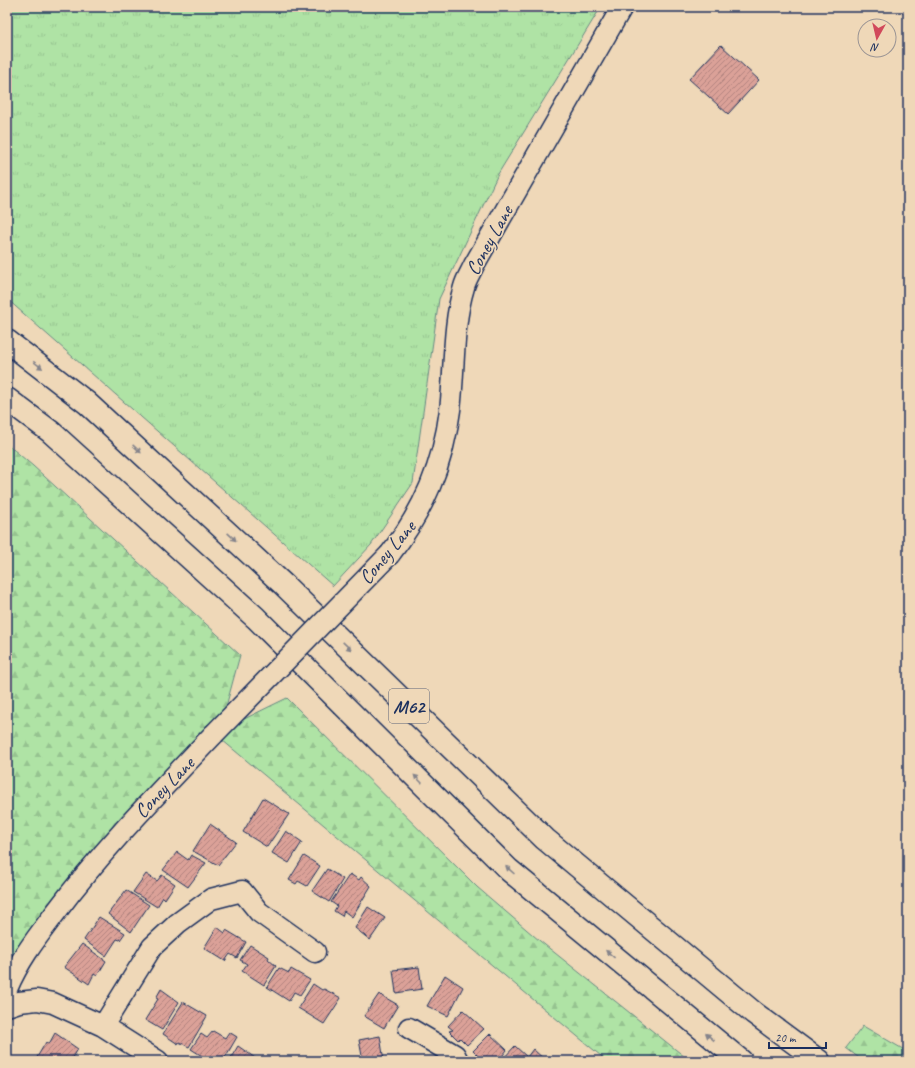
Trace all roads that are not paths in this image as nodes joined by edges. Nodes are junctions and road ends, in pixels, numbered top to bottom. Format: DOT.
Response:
graph roads {
  1 [pos="622,7"];
  2 [pos="7,342"];
  3 [pos="7,399"];
  4 [pos="316,952"];
  5 [pos="7,989"];
  6 [pos="7,1006"];
  7 [pos="103,1026"];
  8 [pos="409,1028"];
  9 [pos="158,1061"];
  10 [pos="458,1061"];
  11 [pos="741,1061"];
  12 [pos="819,1061"];
  1 -- 5 [label="street, Coney Lane, bridge"];
  2 -- 12 [label="highway, M62, one-way"];
  11 -- 3 [label="highway, M62, one-way"];
  4 -- 7 [label="street"];
  6 -- 7 [label="street"];
  7 -- 9 [label="street"];
  8 -- 10 [label="street"];
}
